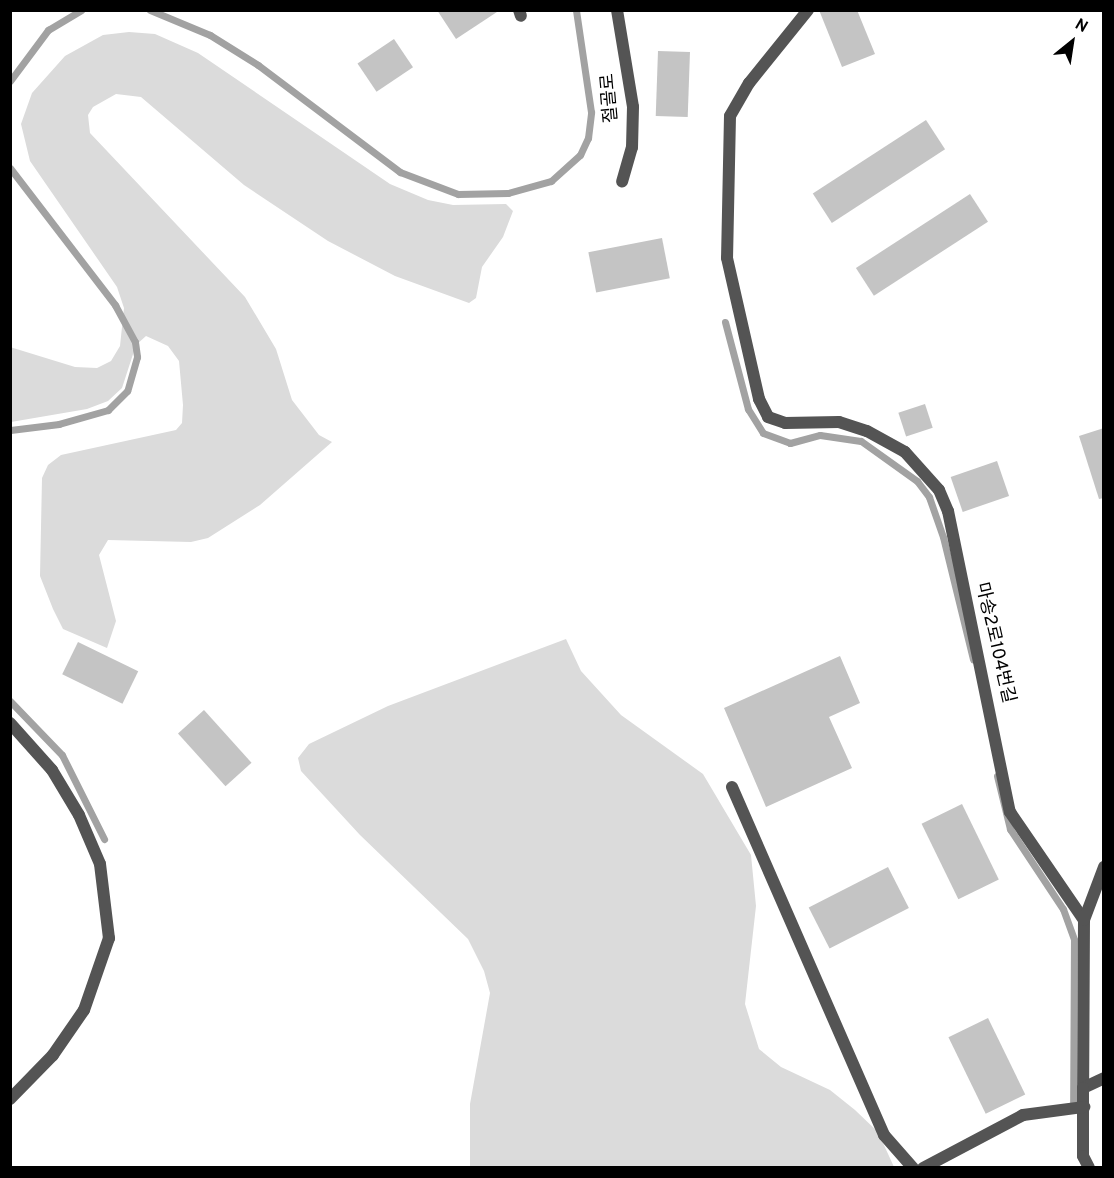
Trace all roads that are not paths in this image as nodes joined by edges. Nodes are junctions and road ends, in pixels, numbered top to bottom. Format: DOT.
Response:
graph roads {
  1 [pos="617,10"];
  2 [pos="808,10"];
  3 [pos="622,182"];
  4 [pos="10,723"];
  5 [pos="732,787"];
  6 [pos="1104,867"];
  7 [pos="1084,920"];
  8 [pos="1104,1078"];
  9 [pos="1083,1088"];
  10 [pos="10,1099"];
  11 [pos="1084,1107"];
  12 [pos="913,1167"];
  13 [pos="923,1167"];
  14 [pos="1089,1167"];
  1 -- 3 [label="lane, 절골로"];
  2 -- 7 [label="lane, 마송2로104번길"];
  4 -- 10 [label="lane"];
  5 -- 12 [label="lane"];
  6 -- 7 [label="lane"];
  7 -- 9 [label="lane"];
  8 -- 9 [label="lane"];
  9 -- 11 [label="lane"];
  11 -- 13 [label="lane"];
  11 -- 14 [label="lane"];
}
